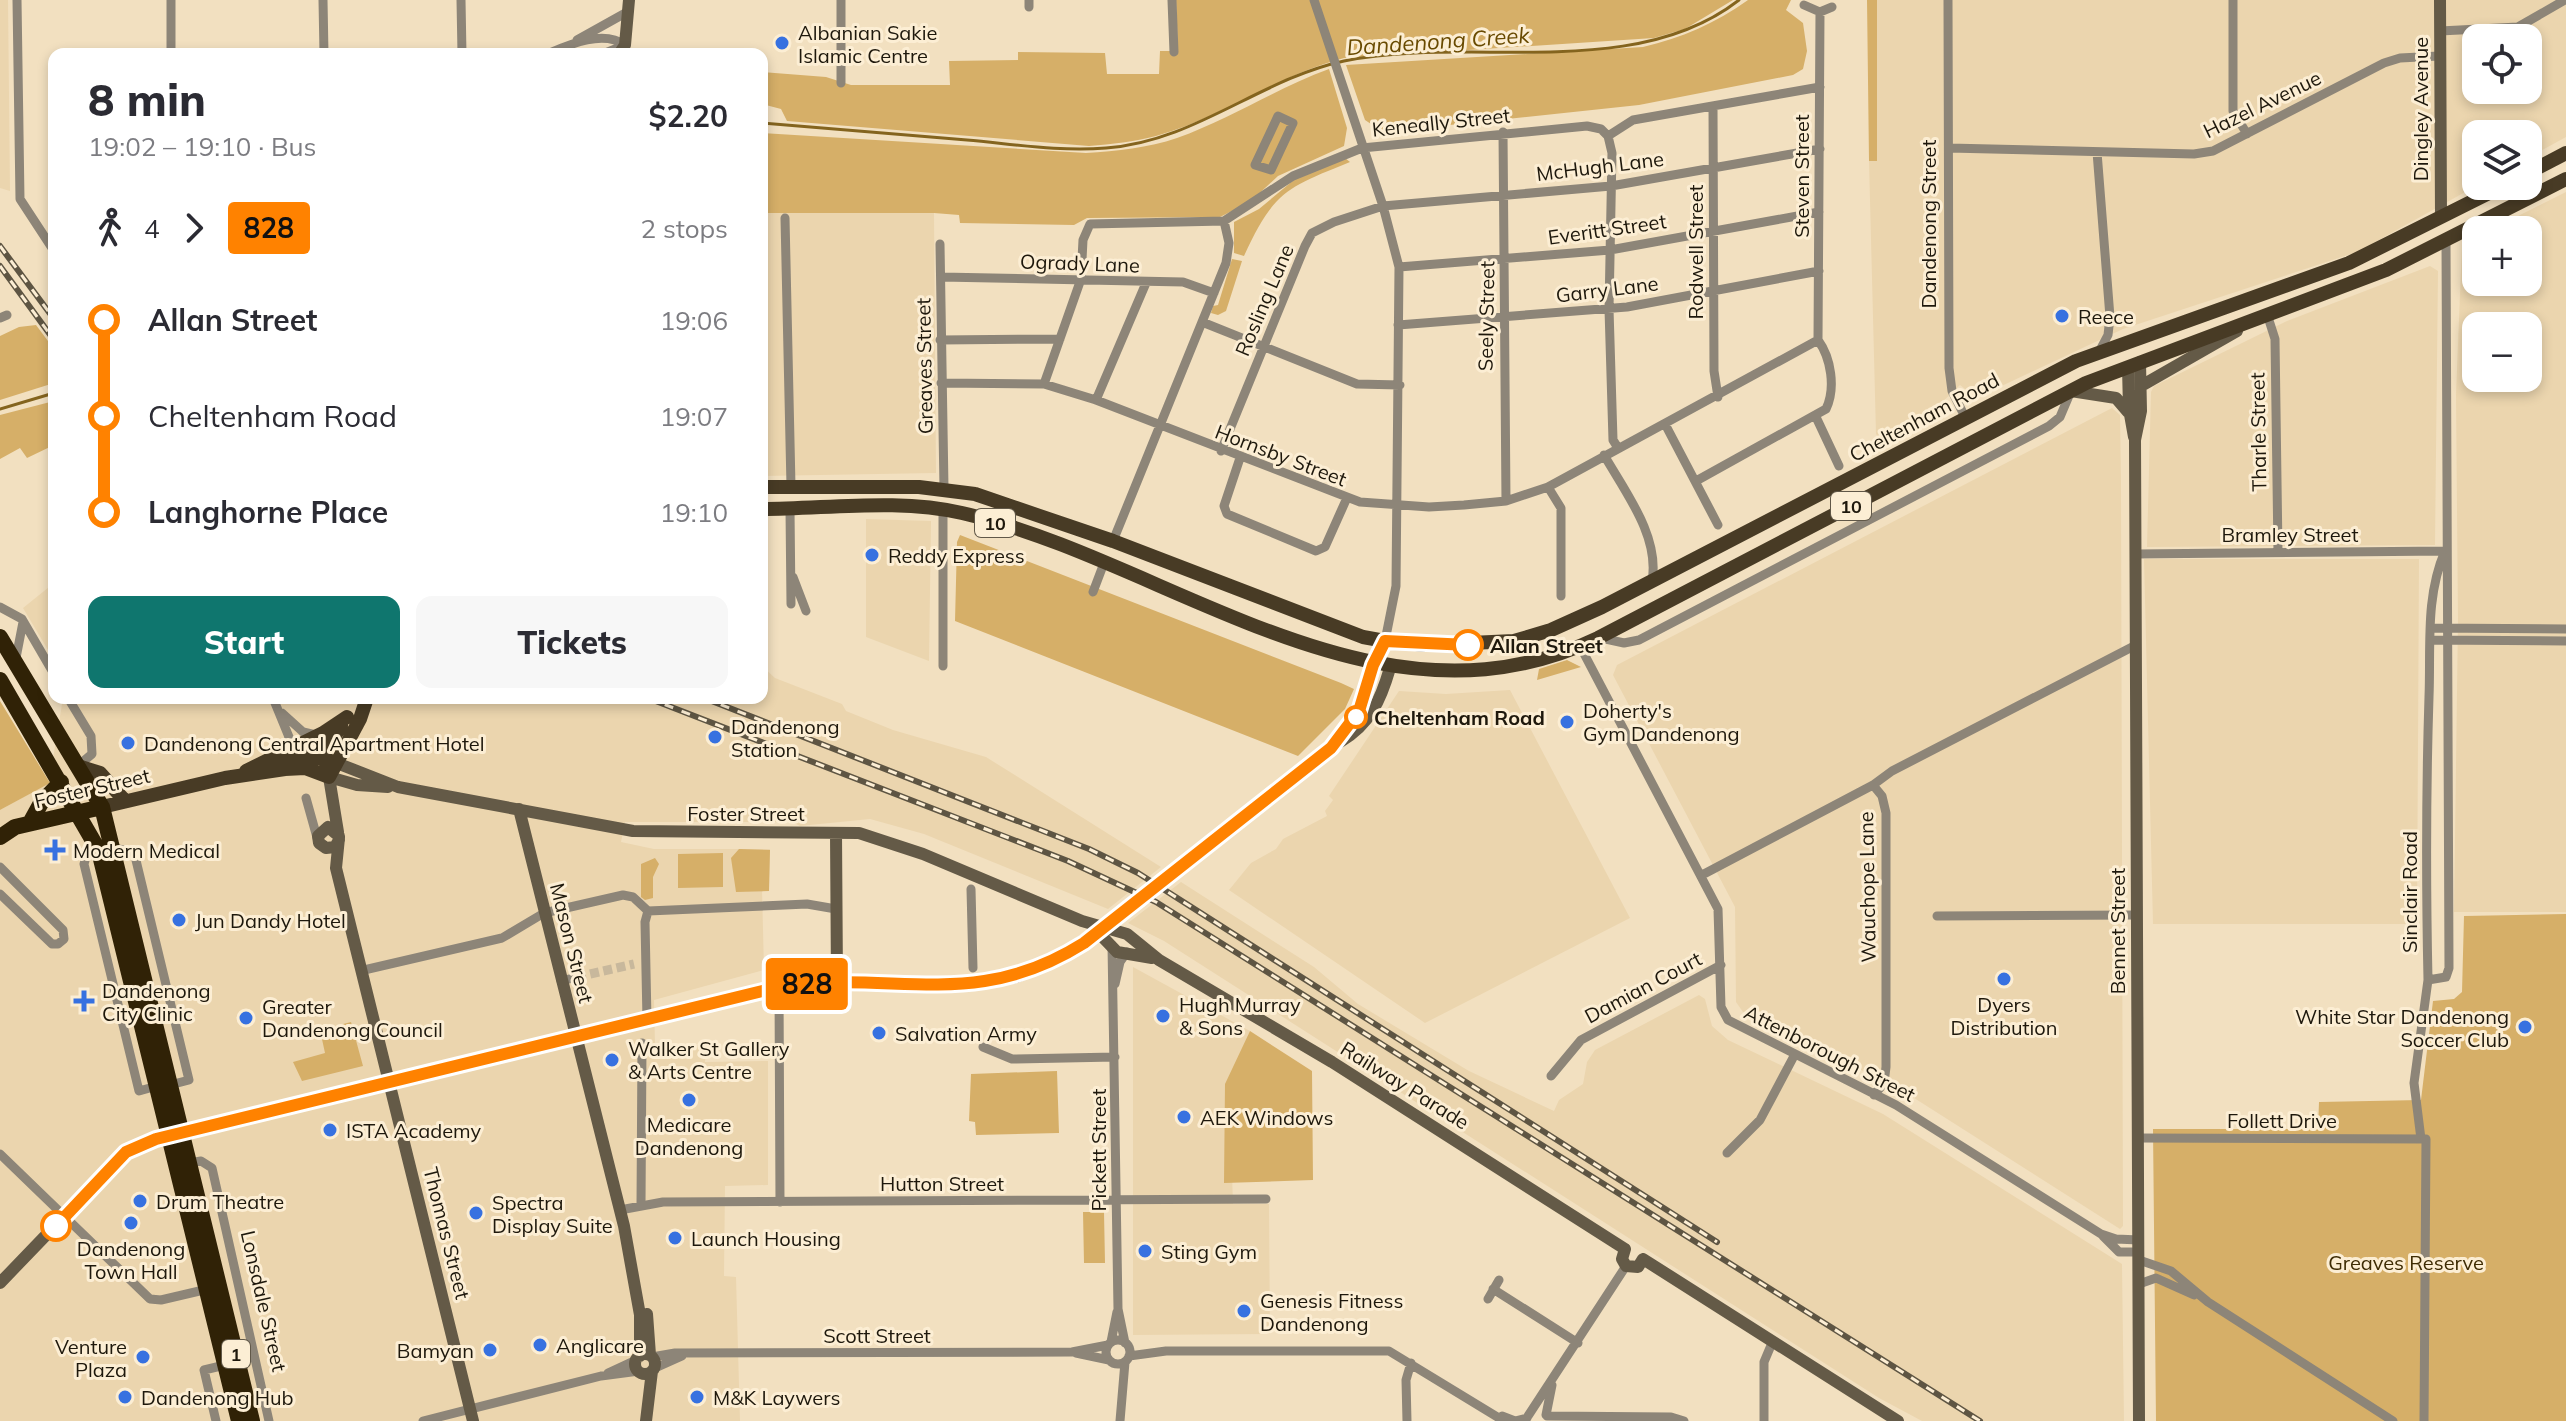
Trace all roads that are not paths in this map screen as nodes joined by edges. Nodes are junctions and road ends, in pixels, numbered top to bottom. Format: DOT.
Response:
graph roads {
  1 [pos="17,0"];
  2 [pos="171,0"];
  3 [pos="323,0"];
  4 [pos="461,0"];
  5 [pos="841,0"];
  6 [pos="1172,0"];
  7 [pos="1314,0"];
  8 [pos="1948,0"];
  9 [pos="2233,0"];
  10 [pos="2440,0"];
  11 [pos="2565,0"];
  12 [pos="629,5"];
  13 [pos="1804,5"];
  14 [pos="1832,7"];
  15 [pos="1820,12"];
  16 [pos="2440,31"];
  17 [pos="563,47"];
  18 [pos="171,48"];
  19 [pos="324,48"];
  20 [pos="462,48"];
  21 [pos="620,48"];
  22 [pos="625,48"];
  23 [pos="1174,52"];
  24 [pos="2439,56"];
  25 [pos="841,83"];
  26 [pos="1820,87"];
  27 [pos="1713,106"];
  28 [pos="1503,132"];
  29 [pos="2247,134"];
  30 [pos="1608,136"];
  31 [pos="1362,148"];
  32 [pos="1949,148"];
  33 [pos="1820,149"];
  34 [pos="2097,152"];
  35 [pos="2566,153"];
  36 [pos="2542,166"];
  37 [pos="1713,168"];
  38 [pos="1271,170"];
  39 [pos="2566,179"];
  40 [pos="1611,186"];
  41 [pos="1505,195"];
  42 [pos="2475,200"];
  43 [pos="1383,206"];
  44 [pos="1819,212"];
  45 [pos="2441,217"];
  46 [pos="785,218"];
  47 [pos="1224,221"];
  48 [pos="1713,231"];
  49 [pos="2446,240"];
  50 [pos="48,242"];
  51 [pos="940,244"];
  52 [pos="1610,250"];
  53 [pos="1505,259"];
  54 [pos="1399,267"];
  55 [pos="1819,271"];
  56 [pos="941,277"];
  57 [pos="1081,279"];
  58 [pos="1146,283"];
  59 [pos="1713,292"];
  60 [pos="1214,293"];
  61 [pos="1609,309"];
  62 [pos="2266,315"];
  63 [pos="1504,317"];
  64 [pos="1202,322"];
  65 [pos="1398,325"];
  66 [pos="2133,337"];
  67 [pos="1060,339"];
  68 [pos="940,340"];
  69 [pos="1818,340"];
  70 [pos="1264,346"];
  71 [pos="2100,350"];
  72 [pos="2134,364"];
  73 [pos="941,383"];
  74 [pos="1044,384"];
  75 [pos="1400,385"];
  76 [pos="2141,386"];
  77 [pos="2071,391"];
  78 [pos="1718,397"];
  79 [pos="1096,400"];
  80 [pos="2130,415"];
  81 [pos="1816,417"];
  82 [pos="1966,419"];
  83 [pos="1665,424"];
  84 [pos="1160,426"];
  85 [pos="2135,440"];
  86 [pos="1977,441"];
  87 [pos="1618,448"];
  88 [pos="1221,451"];
  89 [pos="1604,455"];
  90 [pos="1240,458"];
  91 [pos="1839,466"];
  92 [pos="1696,481"];
  93 [pos="791,486"];
  94 [pos="768,487"];
  95 [pos="1548,487"];
  96 [pos="944,488"];
  97 [pos="1346,500"];
  98 [pos="1506,501"];
  99 [pos="1397,504"];
  100 [pos="768,509"];
  101 [pos="790,509"];
  102 [pos="943,509"];
  103 [pos="1718,525"];
  104 [pos="1113,541"];
  105 [pos="2445,551"];
  106 [pos="2278,552"];
  107 [pos="2135,554"];
  108 [pos="1104,563"];
  109 [pos="791,570"];
  110 [pos="1652,581"];
  111 [pos="1093,592"];
  112 [pos="1561,596"];
  113 [pos="791,604"];
  114 [pos="0,607"];
  115 [pos="806,611"];
  116 [pos="23,622"];
  117 [pos="2430,628"];
  118 [pos="2449,628"];
  119 [pos="2534,629"];
  120 [pos="2566,629"];
  121 [pos="0,637"];
  122 [pos="1598,638"];
  123 [pos="2430,640"];
  124 [pos="2449,640"];
  125 [pos="1385,641"];
  126 [pos="2533,641"];
  127 [pos="2566,641"];
  128 [pos="2136,645"];
  129 [pos="1580,646"];
  130 [pos="15,663"];
  131 [pos="48,664"];
  132 [pos="1373,665"];
  133 [pos="943,666"];
  134 [pos="1390,668"];
  135 [pos="0,680"];
  136 [pos="71,704"];
  137 [pos="276,704"];
  138 [pos="361,704"];
  139 [pos="365,704"];
  140 [pos="280,711"];
  141 [pos="347,717"];
  142 [pos="320,735"];
  143 [pos="1331,748"];
  144 [pos="286,750"];
  145 [pos="80,766"];
  146 [pos="328,768"];
  147 [pos="245,771"];
  148 [pos="225,778"];
  149 [pos="61,782"];
  150 [pos="357,785"];
  151 [pos="1873,785"];
  152 [pos="398,787"];
  153 [pos="306,798"];
  154 [pos="125,801"];
  155 [pos="332,803"];
  156 [pos="102,807"];
  157 [pos="519,809"];
  158 [pos="79,812"];
  159 [pos="15,825"];
  160 [pos="836,833"];
  161 [pos="338,836"];
  162 [pos="0,837"];
  163 [pos="320,843"];
  164 [pos="106,849"];
  165 [pos="0,867"];
  166 [pos="336,868"];
  167 [pos="1702,875"];
  168 [pos="971,889"];
  169 [pos="0,894"];
  170 [pos="836,909"];
  171 [pos="544,913"];
  172 [pos="647,915"];
  173 [pos="2137,915"];
  174 [pos="1937,916"];
  175 [pos="1082,921"];
  176 [pos="1127,934"];
  177 [pos="1111,945"];
  178 [pos="1127,952"];
  179 [pos="1159,960"];
  180 [pos="645,962"];
  181 [pos="634,964"];
  182 [pos="1721,965"];
  183 [pos="973,968"];
  184 [pos="364,970"];
  185 [pos="577,977"];
  186 [pos="2428,980"];
  187 [pos="561,981"];
  188 [pos="837,983"];
  189 [pos="779,987"];
  190 [pos="1114,991"];
  191 [pos="647,1020"];
  192 [pos="575,1039"];
  193 [pos="642,1043"];
  194 [pos="983,1047"];
  195 [pos="1794,1056"];
  196 [pos="1115,1057"];
  197 [pos="1551,1076"];
  198 [pos="391,1081"];
  199 [pos="164,1086"];
  200 [pos="1874,1095"];
  201 [pos="176,1133"];
  202 [pos="2138,1138"];
  203 [pos="2423,1139"];
  204 [pos="1727,1153"];
  205 [pos="0,1154"];
  206 [pos="189,1163"];
  207 [pos="1266,1199"];
  208 [pos="1115,1200"];
  209 [pos="780,1202"];
  210 [pos="641,1205"];
  211 [pos="620,1210"];
  212 [pos="64,1216"];
  213 [pos="624,1226"];
  214 [pos="1625,1249"];
  215 [pos="2139,1250"];
  216 [pos="1643,1259"];
  217 [pos="1626,1266"];
  218 [pos="0,1283"];
  219 [pos="2139,1284"];
  220 [pos="213,1288"];
  221 [pos="1493,1289"];
  222 [pos="2208,1302"];
  223 [pos="1118,1309"];
  224 [pos="1578,1343"];
  225 [pos="1772,1343"];
  226 [pos="1110,1344"];
  227 [pos="1072,1352"];
  228 [pos="1127,1352"];
  229 [pos="1110,1361"];
  230 [pos="1411,1363"];
  231 [pos="645,1364"];
  232 [pos="225,1365"];
  233 [pos="1553,1382"];
  234 [pos="1120,1397"];
  235 [pos="1485,1407"];
  236 [pos="472,1415"];
  237 [pos="646,1417"];
  238 [pos="1548,1417"];
  239 [pos="1586,1417"];
  240 [pos="1526,1418"];
  241 [pos="216,1421"];
  242 [pos="239,1421"];
  243 [pos="252,1421"];
  244 [pos="269,1421"];
  245 [pos="423,1421"];
  246 [pos="1120,1421"];
  247 [pos="1407,1421"];
  248 [pos="1504,1421"];
  249 [pos="1565,1421"];
  250 [pos="1684,1421"];
  251 [pos="1764,1421"];
  252 [pos="1897,1421"];
  253 [pos="2139,1421"];
  254 [pos="2393,1421"];
  255 [pos="2424,1421"];
  1 -- 50 [label="street"];
  2 -- 18 [label="street"];
  3 -- 19 [label="street"];
  4 -- 20 [label="street"];
  5 -- 25 [label="street"];
  6 -- 23 [label="street"];
  7 -- 31 [label="street"];
  8 -- 32 [label="street, Dandenong Street"];
  9 -- 29 [label="street"];
  10 -- 16 [label="street, Dingley Avenue"];
  11 -- 16 [label="street"];
  12 -- 17 [label="street"];
  12 -- 22 [label="street"];
  13 -- 15 [label="street"];
  14 -- 15 [label="street"];
  15 -- 26 [label="street, Steven Street"];
  16 -- 24 [label="street, Dingley Avenue"];
  17 -- 21 [label="street"];
  24 -- 29 [label="street, Hazel Avenue"];
  24 -- 45 [label="street, Dingley Avenue"];
  26 -- 27 [label="street"];
  26 -- 33 [label="street, Steven Street"];
  27 -- 30 [label="street"];
  27 -- 37 [label="street, Rodwell Street"];
  28 -- 30 [label="street, Keneally Street"];
  28 -- 31 [label="street, Keneally Street"];
  28 -- 41 [label="street, Seely Street"];
  29 -- 34 [label="street, Hazel Avenue"];
  30 -- 40 [label="street"];
  31 -- 43 [label="street"];
  31 -- 47 [label="street, Keneally Street"];
  32 -- 34 [label="street, Hazel Avenue"];
  32 -- 82 [label="street, Dandenong Street"];
  33 -- 37 [label="street, McHugh Lane"];
  33 -- 44 [label="street, Steven Street"];
  34 -- 71 [label="street"];
  35 -- 36 [label="main road"];
  37 -- 40 [label="street, McHugh Lane"];
  37 -- 48 [label="street, Rodwell Street"];
  38 -- 38 [label="street"];
  39 -- 49 [label="main road, 10"];
  40 -- 41 [label="street, McHugh Lane"];
  40 -- 52 [label="street"];
  41 -- 43 [label="street, McHugh Lane"];
  41 -- 53 [label="street, Seely Street"];
  42 -- 45 [label="main road, Cheltenham Road / 10"];
  43 -- 54 [label="street"];
  43 -- 70 [label="street, Rosling Lane"];
  44 -- 48 [label="street, Everitt Street"];
  44 -- 55 [label="street, Steven Street"];
  45 -- 49 [label="main road"];
  45 -- 66 [label="main road, Cheltenham Road / 10"];
  46 -- 93 [label="street"];
  47 -- 57 [label="street"];
  47 -- 60 [label="street"];
  48 -- 52 [label="street, Everitt Street"];
  48 -- 59 [label="street, Rodwell Street"];
  49 -- 62 [label="main road, 10"];
  49 -- 105 [label="street, Sinclair Road"];
  51 -- 56 [label="street, Greaves Street"];
  52 -- 53 [label="street, Everitt Street"];
  52 -- 61 [label="street"];
  53 -- 54 [label="street, Everitt Street"];
  53 -- 63 [label="street, Seely Street"];
  54 -- 65 [label="street"];
  55 -- 59 [label="street, Garry Lane"];
  55 -- 69 [label="street, Steven Street"];
  56 -- 57 [label="street, Ogrady Lane"];
  56 -- 68 [label="street, Greaves Street"];
  57 -- 58 [label="street, Ogrady Lane"];
  57 -- 67 [label="street"];
  58 -- 60 [label="street, Ogrady Lane"];
  58 -- 79 [label="street"];
  59 -- 61 [label="street, Garry Lane"];
  59 -- 78 [label="street, Rodwell Street"];
  60 -- 64 [label="street"];
  61 -- 63 [label="street, Garry Lane"];
  61 -- 87 [label="street"];
  62 -- 72 [label="main road, 10"];
  62 -- 76 [label="street"];
  62 -- 106 [label="street, Tharle Street"];
  63 -- 65 [label="street, Garry Lane"];
  63 -- 98 [label="street, Seely Street"];
  64 -- 70 [label="street"];
  64 -- 84 [label="street"];
  65 -- 75 [label="street"];
  66 -- 71 [label="main road, Cheltenham Road / 10"];
  66 -- 72 [label="main road"];
  67 -- 68 [label="street"];
  67 -- 74 [label="street"];
  68 -- 73 [label="street, Greaves Street"];
  69 -- 78 [label="street, Hornsby Street"];
  69 -- 81 [label="street, Steven Street"];
  70 -- 75 [label="street"];
  70 -- 88 [label="street, Rosling Lane"];
  71 -- 82 [label="main road, Cheltenham Road / 10"];
  72 -- 76 [label="street, Bennet Street"];
  72 -- 77 [label="main road, 10"];
  72 -- 80 [label="street, Bennet Street"];
  73 -- 74 [label="street, Hornsby Street"];
  73 -- 96 [label="street, Greaves Street"];
  74 -- 79 [label="street, Hornsby Street"];
  75 -- 99 [label="street"];
  76 -- 85 [label="street, Bennet Street"];
  77 -- 80 [label="street"];
  77 -- 86 [label="main road, 10"];
  77 -- 122 [label="street"];
  78 -- 83 [label="street, Hornsby Street"];
  79 -- 84 [label="street, Hornsby Street"];
  80 -- 85 [label="street, Bennet Street"];
  81 -- 91 [label="street"];
  81 -- 92 [label="street"];
  82 -- 86 [label="main road, Dandenong Street"];
  82 -- 110 [label="main road, Cheltenham Road / 10"];
  83 -- 87 [label="street, Hornsby Street"];
  83 -- 92 [label="street"];
  84 -- 88 [label="street, Hornsby Street"];
  84 -- 104 [label="street"];
  85 -- 107 [label="street, Bennet Street"];
  86 -- 122 [label="main road, 10"];
  87 -- 89 [label="street, Hornsby Street"];
  88 -- 90 [label="street, Hornsby Street"];
  89 -- 95 [label="street, Hornsby Street"];
  89 -- 110 [label="street"];
  90 -- 97 [label="street, Hornsby Street"];
  90 -- 97 [label="street"];
  92 -- 103 [label="street"];
  93 -- 94 [label="main road, Cheltenham Road / 10"];
  93 -- 96 [label="main road, Cheltenham Road / 10"];
  93 -- 101 [label="main road"];
  95 -- 98 [label="street, Hornsby Street"];
  95 -- 112 [label="street"];
  96 -- 102 [label="main road"];
  96 -- 104 [label="main road, Cheltenham Road / 10"];
  97 -- 99 [label="street, Hornsby Street"];
  98 -- 99 [label="street, Hornsby Street"];
  99 -- 125 [label="street"];
  100 -- 101 [label="main road, 10"];
  101 -- 102 [label="main road, 10"];
  101 -- 109 [label="street"];
  102 -- 108 [label="main road, 10"];
  102 -- 133 [label="street"];
  104 -- 108 [label="main road"];
  104 -- 125 [label="main road, Cheltenham Road / 10"];
  105 -- 106 [label="street, Bramley Street"];
  105 -- 117 [label="street, Sinclair Road"];
  105 -- 118 [label="street, Sinclair Road"];
  106 -- 107 [label="street, Bramley Street"];
  107 -- 128 [label="street, Bennet Street"];
  108 -- 111 [label="street"];
  108 -- 132 [label="main road, 10"];
  109 -- 113 [label="street"];
  109 -- 115 [label="street"];
  110 -- 125 [label="main road, Cheltenham Road / 10"];
  114 -- 116 [label="street"];
  116 -- 130 [label="street"];
  116 -- 131 [label="street"];
  117 -- 118 [label="street"];
  117 -- 123 [label="street, Sinclair Road"];
  118 -- 119 [label="street"];
  118 -- 124 [label="street, Sinclair Road"];
  119 -- 120 [label="street"];
  119 -- 126 [label="street"];
  121 -- 130 [label="highway, 1"];
  122 -- 129 [label="main road, 10"];
  123 -- 124 [label="street"];
  123 -- 186 [label="street, Sinclair Road"];
  124 -- 126 [label="street"];
  124 -- 186 [label="street, Sinclair Road"];
  125 -- 132 [label="main road"];
  125 -- 134 [label="main road"];
  126 -- 127 [label="street"];
  128 -- 151 [label="street, Wauchope Lane"];
  128 -- 173 [label="street, Bennet Street"];
  129 -- 134 [label="main road, 10"];
  129 -- 167 [label="street, Attenborough Street"];
  130 -- 145 [label="highway, Lonsdale Street / 1"];
  132 -- 134 [label="main road, 10"];
  132 -- 143 [label="street"];
  134 -- 143 [label="street"];
  135 -- 149 [label="highway, Lonsdale Street / 1"];
  136 -- 145 [label="street"];
  137 -- 140 [label="street"];
  138 -- 141 [label="main road"];
  139 -- 146 [label="main road"];
  140 -- 142 [label="street"];
  140 -- 144 [label="street"];
  141 -- 142 [label="main road"];
  141 -- 146 [label="main road"];
  142 -- 144 [label="main road"];
  143 -- 188 [label="street, bridge"];
  144 -- 147 [label="main road"];
  145 -- 154 [label="main road"];
  145 -- 156 [label="highway, Lonsdale Street / 1"];
  146 -- 147 [label="main road, Foster Street"];
  146 -- 148 [label="main road, Foster Street"];
  146 -- 150 [label="street, Foster Street"];
  146 -- 152 [label="street, Foster Street"];
  146 -- 155 [label="street, Thomas Street"];
  147 -- 148 [label="main road, Foster Street"];
  148 -- 154 [label="main road, Foster Street"];
  149 -- 158 [label="highway, Lonsdale Street / 1"];
  149 -- 159 [label="highway"];
  150 -- 152 [label="street, Foster Street"];
  150 -- 155 [label="street"];
  151 -- 167 [label="street"];
  151 -- 200 [label="street, Wauchope Lane"];
  152 -- 157 [label="street, Foster Street"];
  153 -- 163 [label="street, Thomas Street"];
  154 -- 156 [label="main road, Foster Street"];
  155 -- 161 [label="street, Thomas Street"];
  156 -- 158 [label="highway, Foster Street"];
  156 -- 164 [label="highway, Lonsdale Street / 1"];
  157 -- 160 [label="street, Foster Street"];
  157 -- 171 [label="street, Mason Street"];
  158 -- 159 [label="highway, Foster Street"];
  158 -- 164 [label="highway, Lonsdale Street / 1"];
  159 -- 162 [label="highway, Foster Street"];
  160 -- 170 [label="street"];
  160 -- 175 [label="street, Foster Street"];
  161 -- 163 [label="street"];
  161 -- 166 [label="street, Thomas Street"];
  163 -- 166 [label="street, Thomas Street"];
  164 -- 199 [label="highway, Lonsdale Street / 1"];
  164 -- 199 [label="street, Lonsdale Street"];
  165 -- 169 [label="street"];
  166 -- 184 [label="street, Thomas Street"];
  167 -- 182 [label="street, Attenborough Street"];
  168 -- 183 [label="street"];
  170 -- 172 [label="street"];
  170 -- 188 [label="street"];
  171 -- 172 [label="street"];
  171 -- 184 [label="street"];
  171 -- 187 [label="street, Mason Street"];
  172 -- 180 [label="street"];
  173 -- 174 [label="street"];
  173 -- 202 [label="street, Bennet Street"];
  175 -- 176 [label="street, Foster Street"];
  175 -- 177 [label="street, Foster Street"];
  176 -- 177 [label="street"];
  176 -- 178 [label="street"];
  176 -- 179 [label="street, Railway Parade"];
  177 -- 178 [label="street"];
  177 -- 190 [label="street, Pickett Street"];
  178 -- 179 [label="street, Railway Parade"];
  178 -- 190 [label="street, Pickett Street"];
  179 -- 214 [label="street, Railway Parade"];
  180 -- 181 [label="street"];
  180 -- 191 [label="street"];
  182 -- 195 [label="street, Attenborough Street"];
  182 -- 197 [label="street, Damian Court"];
  184 -- 198 [label="street, Thomas Street"];
  185 -- 187 [label="street"];
  186 -- 203 [label="street"];
  187 -- 192 [label="street, Mason Street"];
  188 -- 189 [label="street"];
  189 -- 191 [label="street"];
  189 -- 209 [label="street"];
  190 -- 196 [label="street, Pickett Street"];
  191 -- 192 [label="street"];
  192 -- 198 [label="street"];
  192 -- 211 [label="street, Mason Street"];
  193 -- 210 [label="street"];
  194 -- 196 [label="street"];
  195 -- 200 [label="street, Attenborough Street"];
  195 -- 204 [label="street"];
  196 -- 208 [label="street, Pickett Street"];
  198 -- 201 [label="street"];
  198 -- 236 [label="street, Thomas Street"];
  199 -- 201 [label="highway, Lonsdale Street / 1"];
  200 -- 215 [label="street, Attenborough Street"];
  201 -- 206 [label="highway, Lonsdale Street / 1"];
  201 -- 212 [label="street"];
  201 -- 220 [label="highway, Lonsdale Street / 1"];
  202 -- 203 [label="street, Follett Drive"];
  202 -- 215 [label="street, Bennet Street"];
  203 -- 255 [label="street"];
  205 -- 212 [label="street"];
  206 -- 220 [label="highway, Lonsdale Street / 1"];
  206 -- 244 [label="street, Lonsdale Street"];
  207 -- 208 [label="street, Hutton Street"];
  208 -- 209 [label="street, Hutton Street"];
  208 -- 223 [label="street, Pickett Street"];
  209 -- 210 [label="street, Hutton Street"];
  210 -- 211 [label="street, Hutton Street"];
  211 -- 213 [label="street, Mason Street"];
  212 -- 218 [label="street"];
  212 -- 220 [label="street"];
  213 -- 231 [label="street, Mason Street"];
  213 -- 231 [label="street, Mason Street"];
  214 -- 216 [label="street"];
  214 -- 217 [label="street"];
  215 -- 219 [label="street, Bennet Street"];
  215 -- 222 [label="street, Attenborough Street"];
  216 -- 217 [label="street"];
  216 -- 225 [label="street"];
  217 -- 224 [label="street"];
  219 -- 222 [label="street, Attenborough Street"];
  219 -- 253 [label="street, Bennet Street"];
  220 -- 232 [label="highway, Lonsdale Street / 1"];
  220 -- 243 [label="highway, Lonsdale Street / 1"];
  221 -- 224 [label="street"];
  222 -- 254 [label="street, Attenborough Street"];
  223 -- 226 [label="street, Pickett Street"];
  223 -- 228 [label="street, Pickett Street"];
  224 -- 233 [label="street"];
  225 -- 251 [label="street"];
  225 -- 252 [label="street"];
  226 -- 227 [label="street, Scott Street"];
  226 -- 228 [label="street, Scott Street"];
  226 -- 229 [label="street, Pickett Street"];
  227 -- 229 [label="street, Scott Street"];
  227 -- 231 [label="street, Scott Street"];
  228 -- 229 [label="street, Scott Street"];
  228 -- 230 [label="street"];
  228 -- 234 [label="street, Pickett Street"];
  229 -- 234 [label="street, Pickett Street"];
  230 -- 235 [label="street"];
  230 -- 247 [label="street"];
  231 -- 236 [label="street, Scott Street"];
  231 -- 237 [label="street"];
  232 -- 241 [label="street"];
  232 -- 242 [label="highway, Lonsdale Street / 1"];
  233 -- 238 [label="street"];
  233 -- 240 [label="street"];
  234 -- 246 [label="street, Pickett Street"];
  235 -- 240 [label="street"];
  235 -- 248 [label="street"];
  236 -- 245 [label="street, Scott Street"];
  238 -- 239 [label="street"];
  238 -- 240 [label="street"];
  239 -- 249 [label="street"];
  239 -- 250 [label="street"];
}
